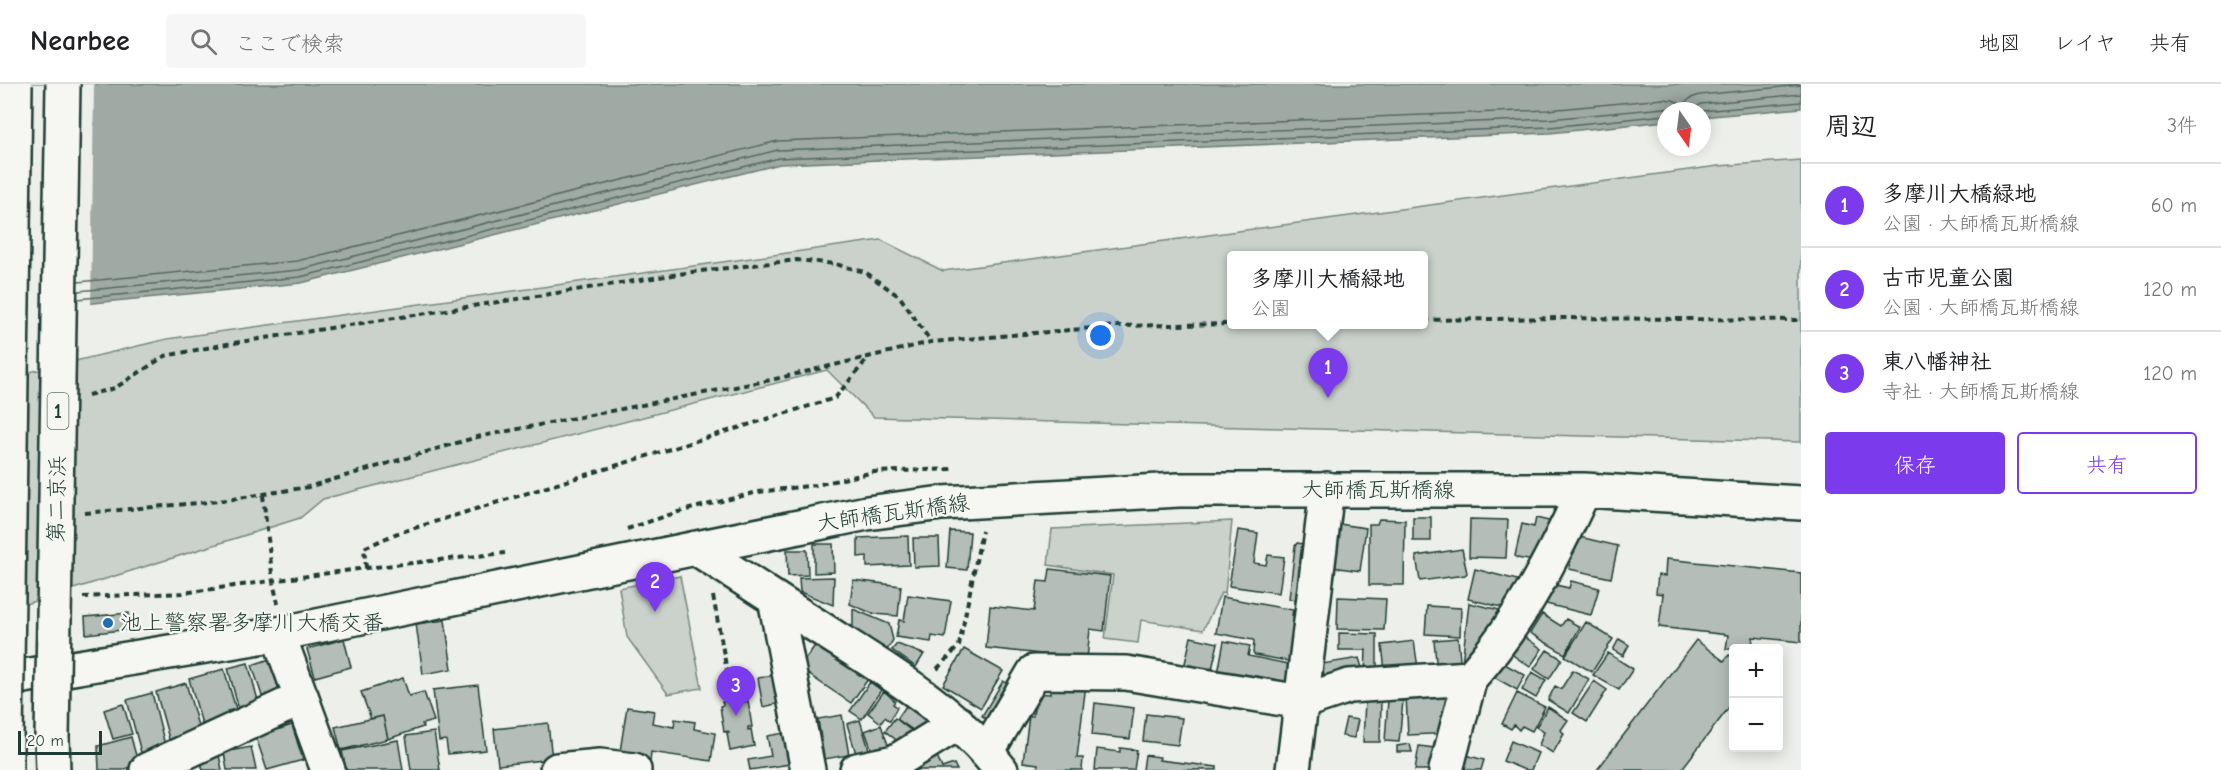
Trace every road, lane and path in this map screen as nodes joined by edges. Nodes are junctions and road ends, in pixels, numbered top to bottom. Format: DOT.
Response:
graph roads {
  1 [pos="15,84"];
  2 [pos="63,84"];
  3 [pos="1428,320"];
  4 [pos="1801,320"];
  5 [pos="1227,324"];
  6 [pos="931,342"];
  7 [pos="869,357"];
  8 [pos="84,396"];
  9 [pos="1327,489"];
  10 [pos="1584,490"];
  11 [pos="263,495"];
  12 [pos="1801,503"];
  13 [pos="75,514"];
  14 [pos="982,535"];
  15 [pos="696,548"];
  16 [pos="273,582"];
  17 [pos="712,596"];
  18 [pos="80,597"];
  19 [pos="775,599"];
  20 [pos="279,621"];
  21 [pos="1470,678"];
  22 [pos="0,680"];
  23 [pos="917,692"];
  24 [pos="302,698"];
  25 [pos="732,698"];
  26 [pos="1301,702"];
  27 [pos="958,723"];
  28 [pos="6,754"];
  29 [pos="52,754"];
  30 [pos="994,761"];
  31 [pos="147,770"];
  32 [pos="328,770"];
  33 [pos="557,770"];
  34 [pos="634,770"];
  35 [pos="808,770"];
  36 [pos="857,770"];
  37 [pos="1293,770"];
  38 [pos="1446,770"];
  1 -- 28 [label="main road, bridge"];
  2 -- 29 [label="main road, 第二京浜 / 1, bridge"];
  3 -- 4 [label="path"];
  5 -- 6 [label="path"];
  6 -- 7 [label="path"];
  6 -- 8 [label="path"];
  7 -- 11 [label="path"];
  7 -- 16 [label="path"];
  9 -- 10 [label="main road, 大師橋瓦斯橋線"];
  9 -- 15 [label="main road, 大師橋瓦斯橋線"];
  9 -- 26 [label="main road"];
  10 -- 12 [label="main road, 大師橋瓦斯橋線"];
  10 -- 21 [label="main road"];
  11 -- 13 [label="path"];
  11 -- 16 [label="path"];
  14 -- 23 [label="path"];
  15 -- 19 [label="main road"];
  15 -- 20 [label="main road, 大師橋瓦斯橋線"];
  16 -- 18 [label="path"];
  16 -- 20 [label="path"];
  17 -- 25 [label="path"];
  19 -- 23 [label="main road"];
  19 -- 35 [label="main road"];
  20 -- 22 [label="main road, 大師橋瓦斯橋線"];
  20 -- 24 [label="main road"];
  21 -- 26 [label="main road"];
  21 -- 38 [label="main road"];
  23 -- 27 [label="main road"];
  24 -- 31 [label="main road"];
  24 -- 32 [label="main road"];
  26 -- 30 [label="main road"];
  26 -- 37 [label="main road"];
  27 -- 30 [label="main road"];
  27 -- 36 [label="main road"];
  33 -- 34 [label="main road"];
}
